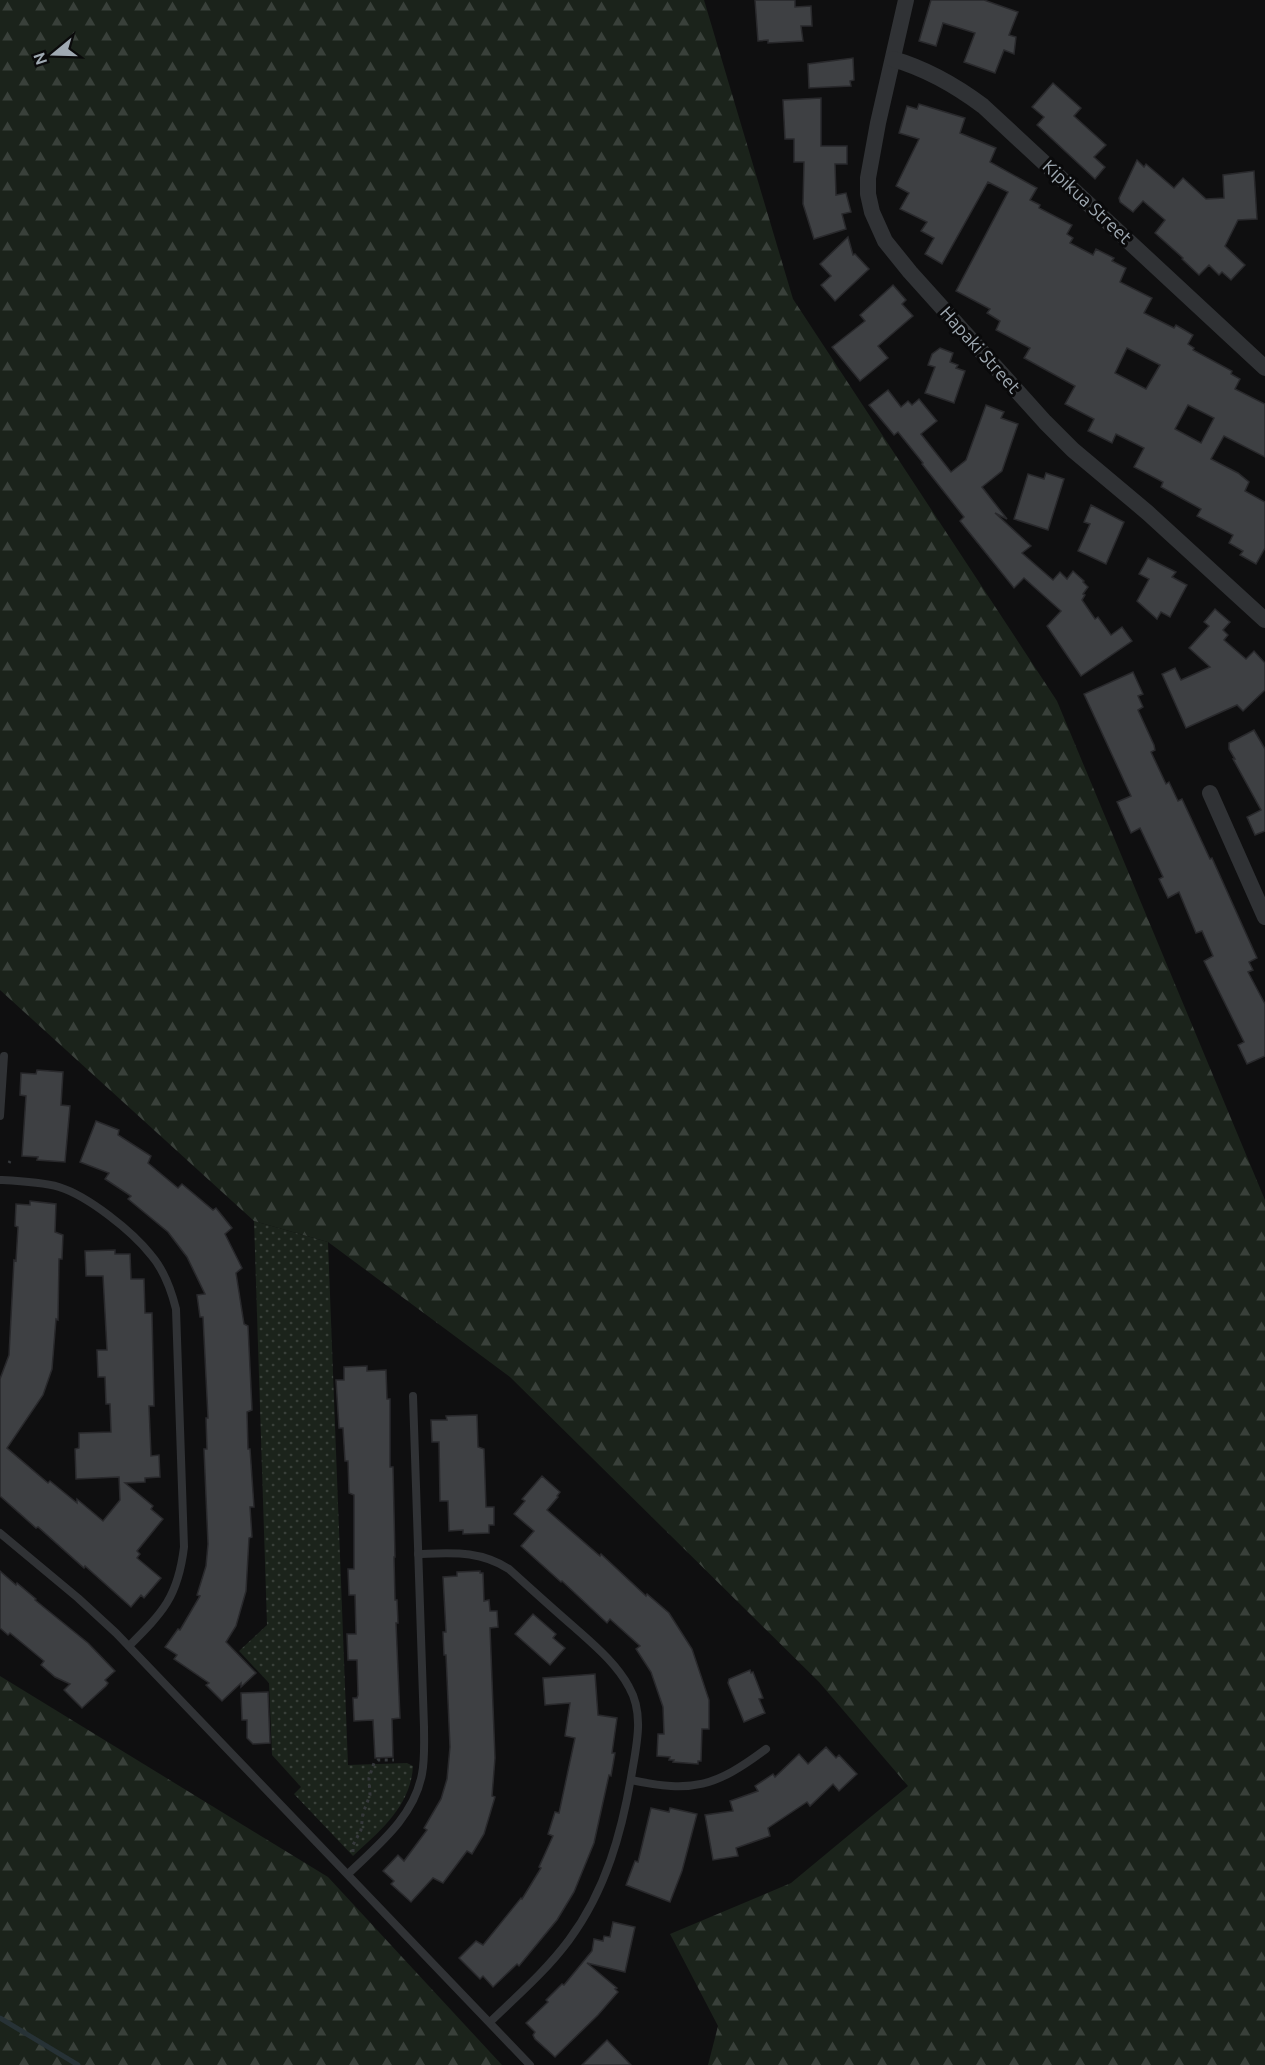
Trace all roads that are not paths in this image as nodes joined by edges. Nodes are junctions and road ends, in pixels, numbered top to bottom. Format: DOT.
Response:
graph roads {
  1 [pos="906,0"];
  2 [pos="893,59"];
  3 [pos="1265,368"];
  4 [pos="1265,620"];
  5 [pos="1210,793"];
  6 [pos="1265,917"];
  7 [pos="4,1056"];
  8 [pos="0,1116"];
  9 [pos="0,1180"];
  10 [pos="412,1396"];
  11 [pos="0,1533"];
  12 [pos="418,1554"];
  13 [pos="129,1646"];
  14 [pos="766,1749"];
  15 [pos="631,1780"];
  16 [pos="348,1874"];
  17 [pos="490,2022"];
  18 [pos="530,2065"];
  1 -- 2 [label="street, Hapaki Street"];
  2 -- 3 [label="street, Kipikua Street"];
  2 -- 4 [label="street, Hapaki Street"];
  5 -- 6 [label="street"];
  7 -- 8 [label="lane"];
  9 -- 13 [label="lane"];
  10 -- 12 [label="lane"];
  11 -- 13 [label="lane"];
  12 -- 15 [label="lane"];
  12 -- 16 [label="lane"];
  13 -- 16 [label="lane"];
  14 -- 15 [label="lane"];
  15 -- 17 [label="lane"];
  16 -- 17 [label="lane"];
  17 -- 18 [label="lane"];
}
